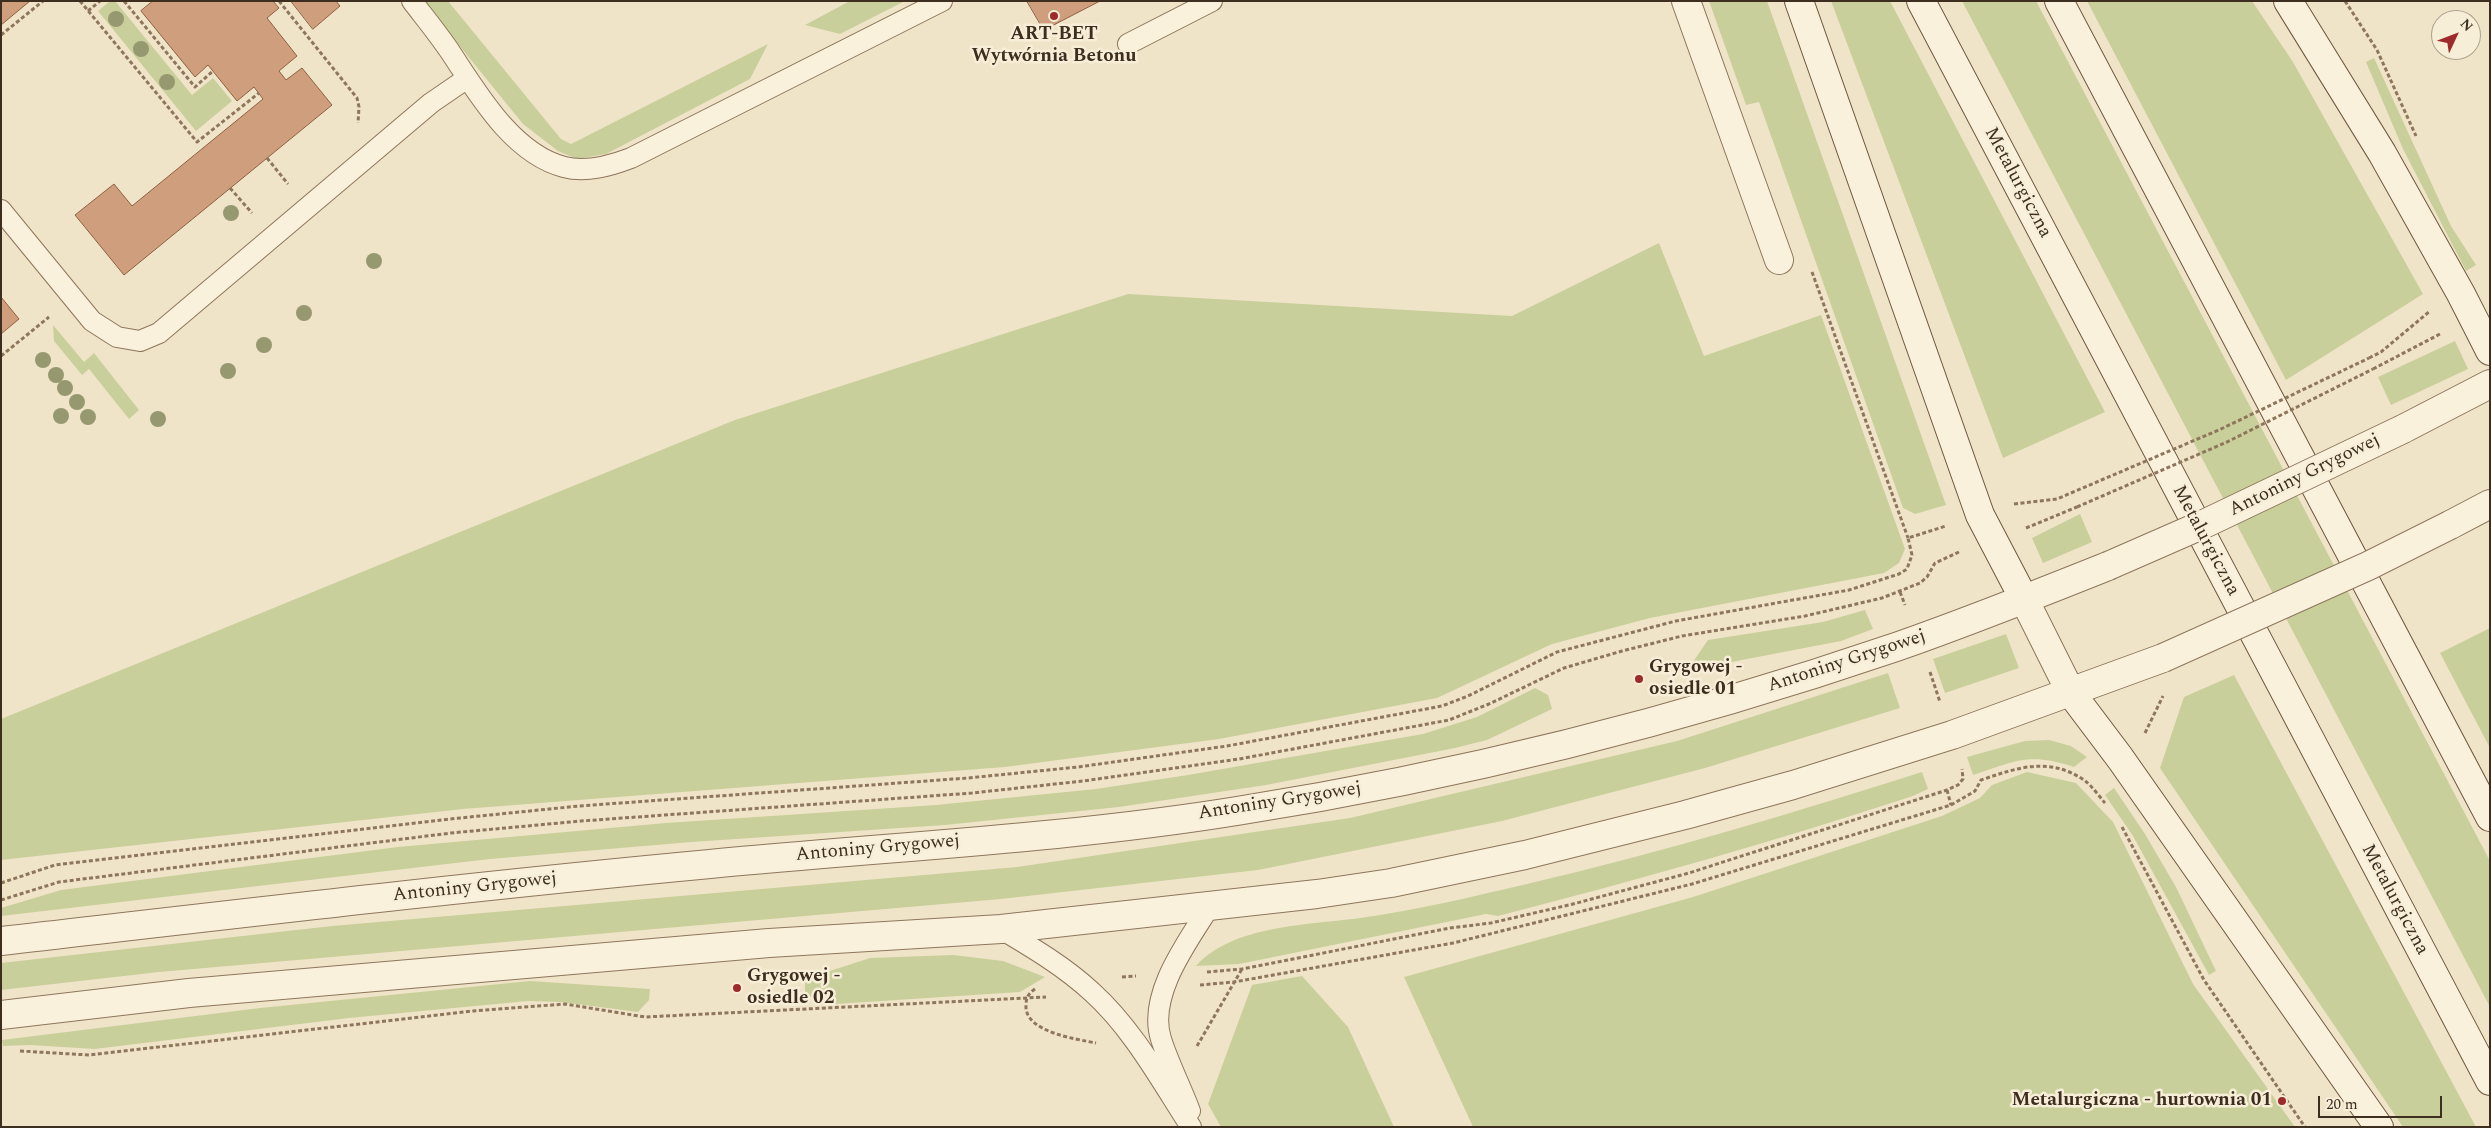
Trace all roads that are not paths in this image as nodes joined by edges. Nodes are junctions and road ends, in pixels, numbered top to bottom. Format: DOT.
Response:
graph roads {
  1 [pos="412,1"];
  2 [pos="942,1"];
  3 [pos="1212,1"];
  4 [pos="1686,1"];
  5 [pos="1799,1"];
  6 [pos="1921,1"];
  7 [pos="2060,1"];
  8 [pos="2288,1"];
  9 [pos="1128,44"];
  10 [pos="466,79"];
  11 [pos="1,210"];
  12 [pos="1779,260"];
  13 [pos="2490,351"];
  14 [pos="2490,384"];
  15 [pos="2490,504"];
  16 [pos="2024,599"];
  17 [pos="2071,693"];
  18 [pos="2490,817"];
  19 [pos="1210,906"];
  20 [pos="1001,929"];
  21 [pos="1,941"];
  22 [pos="1,1015"];
  23 [pos="2490,1081"];
  24 [pos="1190,1127"];
  25 [pos="1196,1127"];
  26 [pos="2378,1127"];
  1 -- 10 [label="lane"];
  2 -- 10 [label="lane"];
  3 -- 9 [label="lane"];
  4 -- 12 [label="street"];
  5 -- 16 [label="street"];
  6 -- 23 [label="street, Metalurgiczna"];
  7 -- 18 [label="street"];
  8 -- 13 [label="street"];
  10 -- 11 [label="lane"];
  14 -- 16 [label="street, Antoniny Grygowej, bridge"];
  15 -- 17 [label="street, bridge"];
  16 -- 17 [label="street"];
  16 -- 21 [label="street, Antoniny Grygowej"];
  17 -- 19 [label="street"];
  17 -- 26 [label="street"];
  19 -- 20 [label="street"];
  19 -- 25 [label="lane"];
  20 -- 22 [label="street"];
  20 -- 24 [label="lane"];
}
